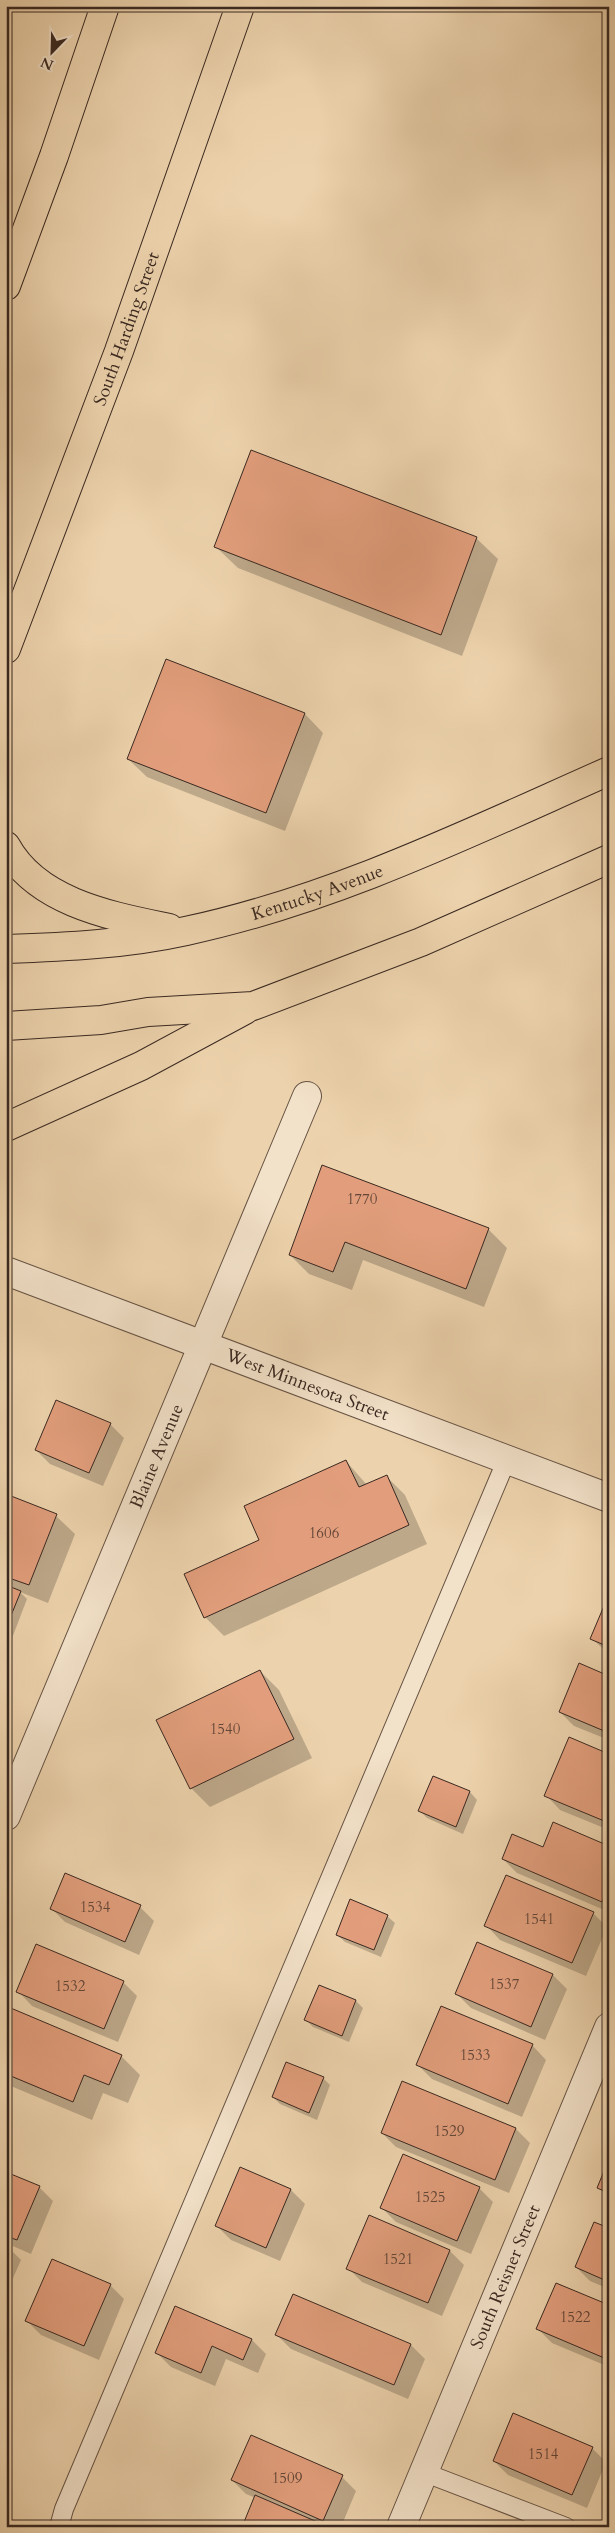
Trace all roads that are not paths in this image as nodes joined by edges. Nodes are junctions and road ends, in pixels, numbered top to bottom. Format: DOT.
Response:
graph roads {
  1 [pos="105,6"];
  2 [pos="240,6"];
  3 [pos="6,286"];
  4 [pos="6,649"];
  5 [pos="609,771"];
  6 [pos="6,846"];
  7 [pos="609,858"];
  8 [pos="186,931"];
  9 [pos="6,949"];
  10 [pos="253,1006"];
  11 [pos="6,1026"];
  12 [pos="307,1096"];
  13 [pos="6,1127"];
  14 [pos="6,1271"];
  15 [pos="202,1345"];
  16 [pos="507,1459"];
  17 [pos="609,1498"];
  18 [pos="6,1816"];
  19 [pos="609,2027"];
  20 [pos="424,2472"];
  21 [pos="59,2527"];
  22 [pos="401,2527"];
  23 [pos="566,2527"];
  1 -- 3 [label="main road"];
  2 -- 4 [label="main road, South Harding Street"];
  5 -- 8 [label="main road, Kentucky Avenue"];
  6 -- 8 [label="main road"];
  7 -- 10 [label="main road"];
  8 -- 9 [label="main road, Kentucky Avenue"];
  10 -- 11 [label="main road"];
  10 -- 13 [label="main road"];
  12 -- 15 [label="street, Blaine Avenue"];
  14 -- 15 [label="street, West Minnesota Street"];
  15 -- 16 [label="street, West Minnesota Street"];
  15 -- 18 [label="street, Blaine Avenue"];
  16 -- 17 [label="street, West Minnesota Street"];
  16 -- 21 [label="lane"];
  19 -- 20 [label="street, South Reisner Street"];
  20 -- 22 [label="street, South Reisner Street"];
  20 -- 23 [label="lane"];
}
